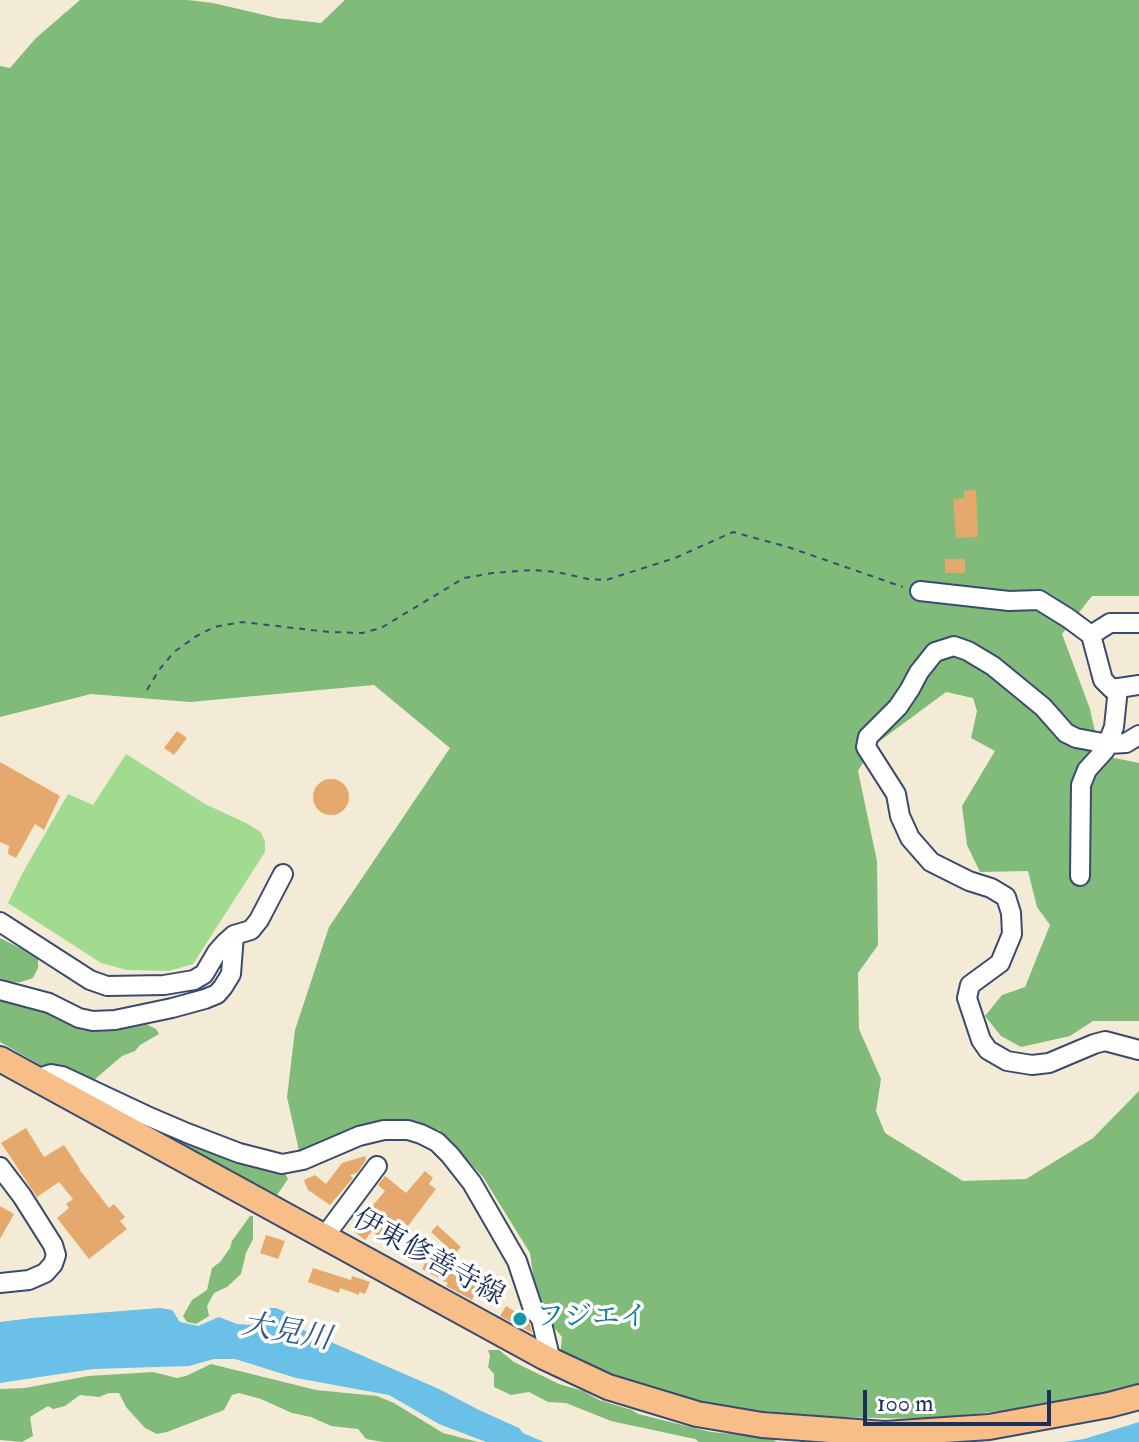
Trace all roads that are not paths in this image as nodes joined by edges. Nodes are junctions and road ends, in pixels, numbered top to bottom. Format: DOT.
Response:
graph roads {
  1 [pos="920,591"];
  2 [pos="1139,623"];
  3 [pos="1091,635"];
  4 [pos="1139,685"];
  5 [pos="1118,688"];
  6 [pos="1139,735"];
  7 [pos="1108,744"];
  8 [pos="283,874"];
  9 [pos="1080,876"];
  10 [pos="0,922"];
  11 [pos="234,935"];
  12 [pos="0,990"];
  13 [pos="1139,1050"];
  14 [pos="0,1059"];
  15 [pos="36,1079"];
  16 [pos="377,1166"];
  17 [pos="0,1167"];
  18 [pos="324,1237"];
  19 [pos="0,1283"];
  20 [pos="551,1361"];
  21 [pos="1139,1397"];
  1 -- 3 [label="street"];
  2 -- 3 [label="street"];
  3 -- 5 [label="street"];
  4 -- 5 [label="street"];
  5 -- 7 [label="street"];
  6 -- 7 [label="street"];
  7 -- 9 [label="street"];
  7 -- 13 [label="street"];
  8 -- 11 [label="street"];
  10 -- 11 [label="street"];
  11 -- 12 [label="street"];
  14 -- 15 [label="main road, 伊東修善寺線"];
  15 -- 18 [label="main road, 伊東修善寺線"];
  15 -- 20 [label="street"];
  16 -- 18 [label="street"];
  17 -- 19 [label="street"];
  18 -- 20 [label="main road, 伊東修善寺線"];
  20 -- 21 [label="main road, 伊東修善寺線"];
}
